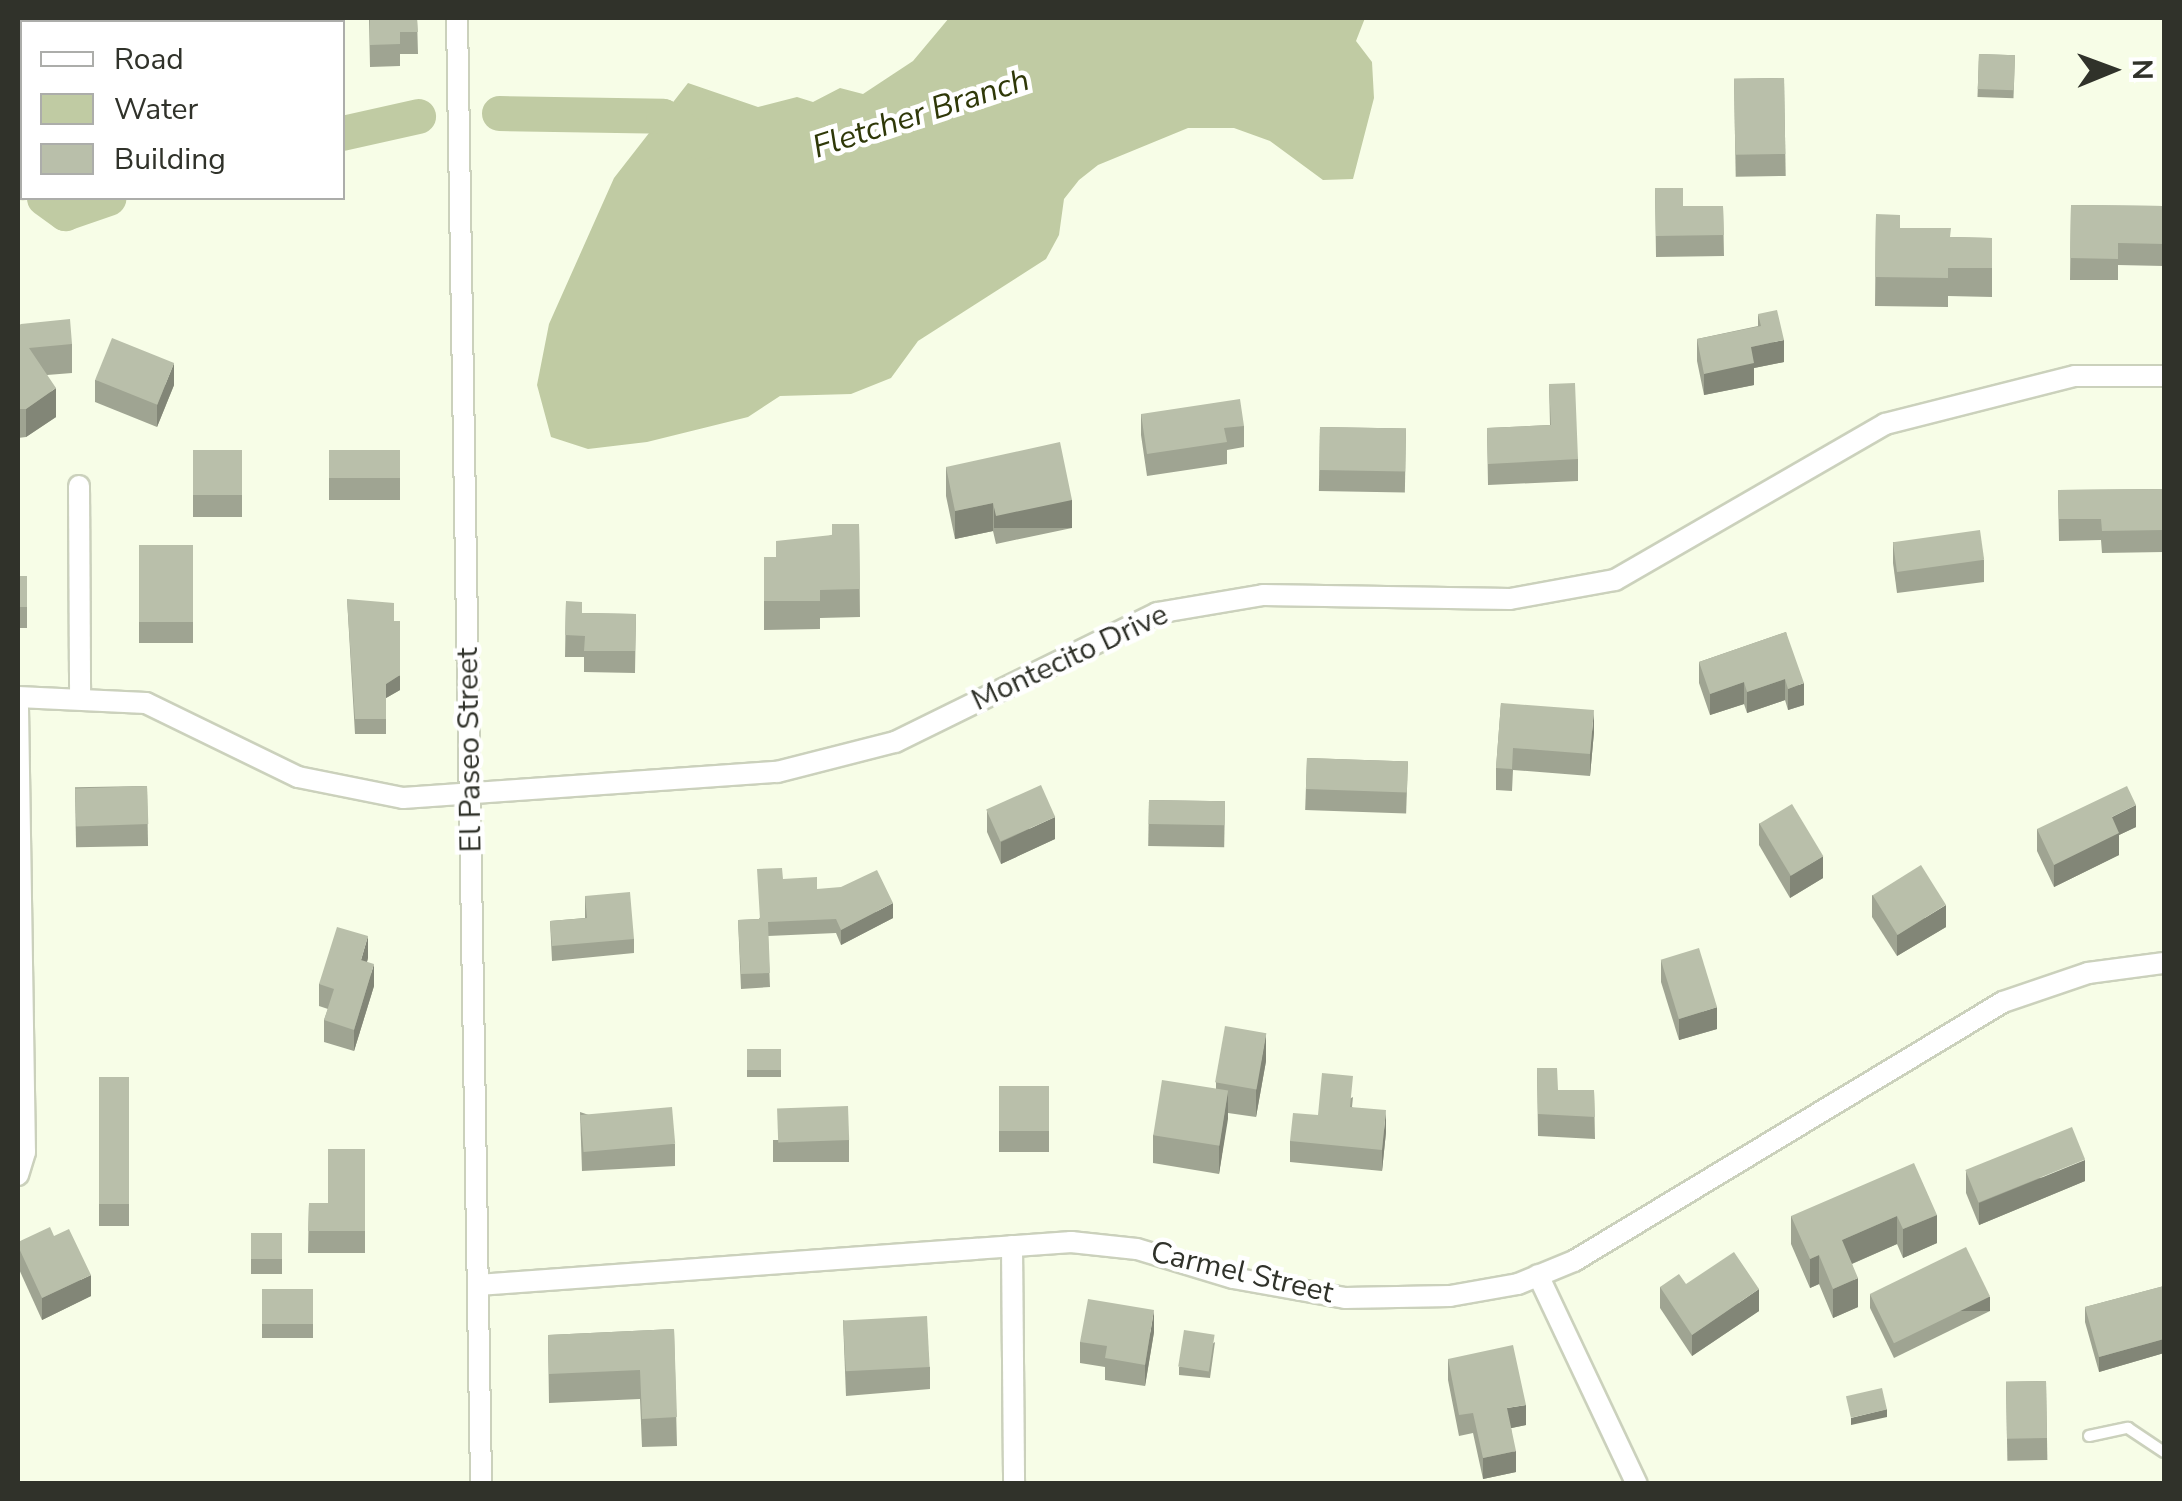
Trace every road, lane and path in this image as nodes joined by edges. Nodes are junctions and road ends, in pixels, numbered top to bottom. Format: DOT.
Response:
graph roads {
  1 [pos="456,18"];
  2 [pos="2164,376"];
  3 [pos="79,486"];
  4 [pos="80,696"];
  5 [pos="18,697"];
  6 [pos="18,708"];
  7 [pos="471,796"];
  8 [pos="2164,963"];
  9 [pos="18,1175"];
  10 [pos="1012,1246"];
  11 [pos="1538,1275"];
  12 [pos="478,1286"];
  13 [pos="2090,1436"];
  14 [pos="2164,1452"];
  15 [pos="481,1484"];
  16 [pos="1014,1484"];
  17 [pos="1636,1484"];
  1 -- 7 [label="street, El Paseo Street"];
  2 -- 7 [label="street, Montecito Drive"];
  3 -- 4 [label="street"];
  4 -- 5 [label="street, Montecito Drive"];
  4 -- 7 [label="street, Montecito Drive"];
  6 -- 9 [label="street"];
  7 -- 12 [label="street, El Paseo Street"];
  8 -- 11 [label="street, Carmel Street"];
  10 -- 11 [label="street, Carmel Street"];
  10 -- 12 [label="street, Carmel Street"];
  10 -- 16 [label="street"];
  11 -- 17 [label="street"];
  12 -- 15 [label="street, El Paseo Street"];
  13 -- 14 [label="lane"];
}
